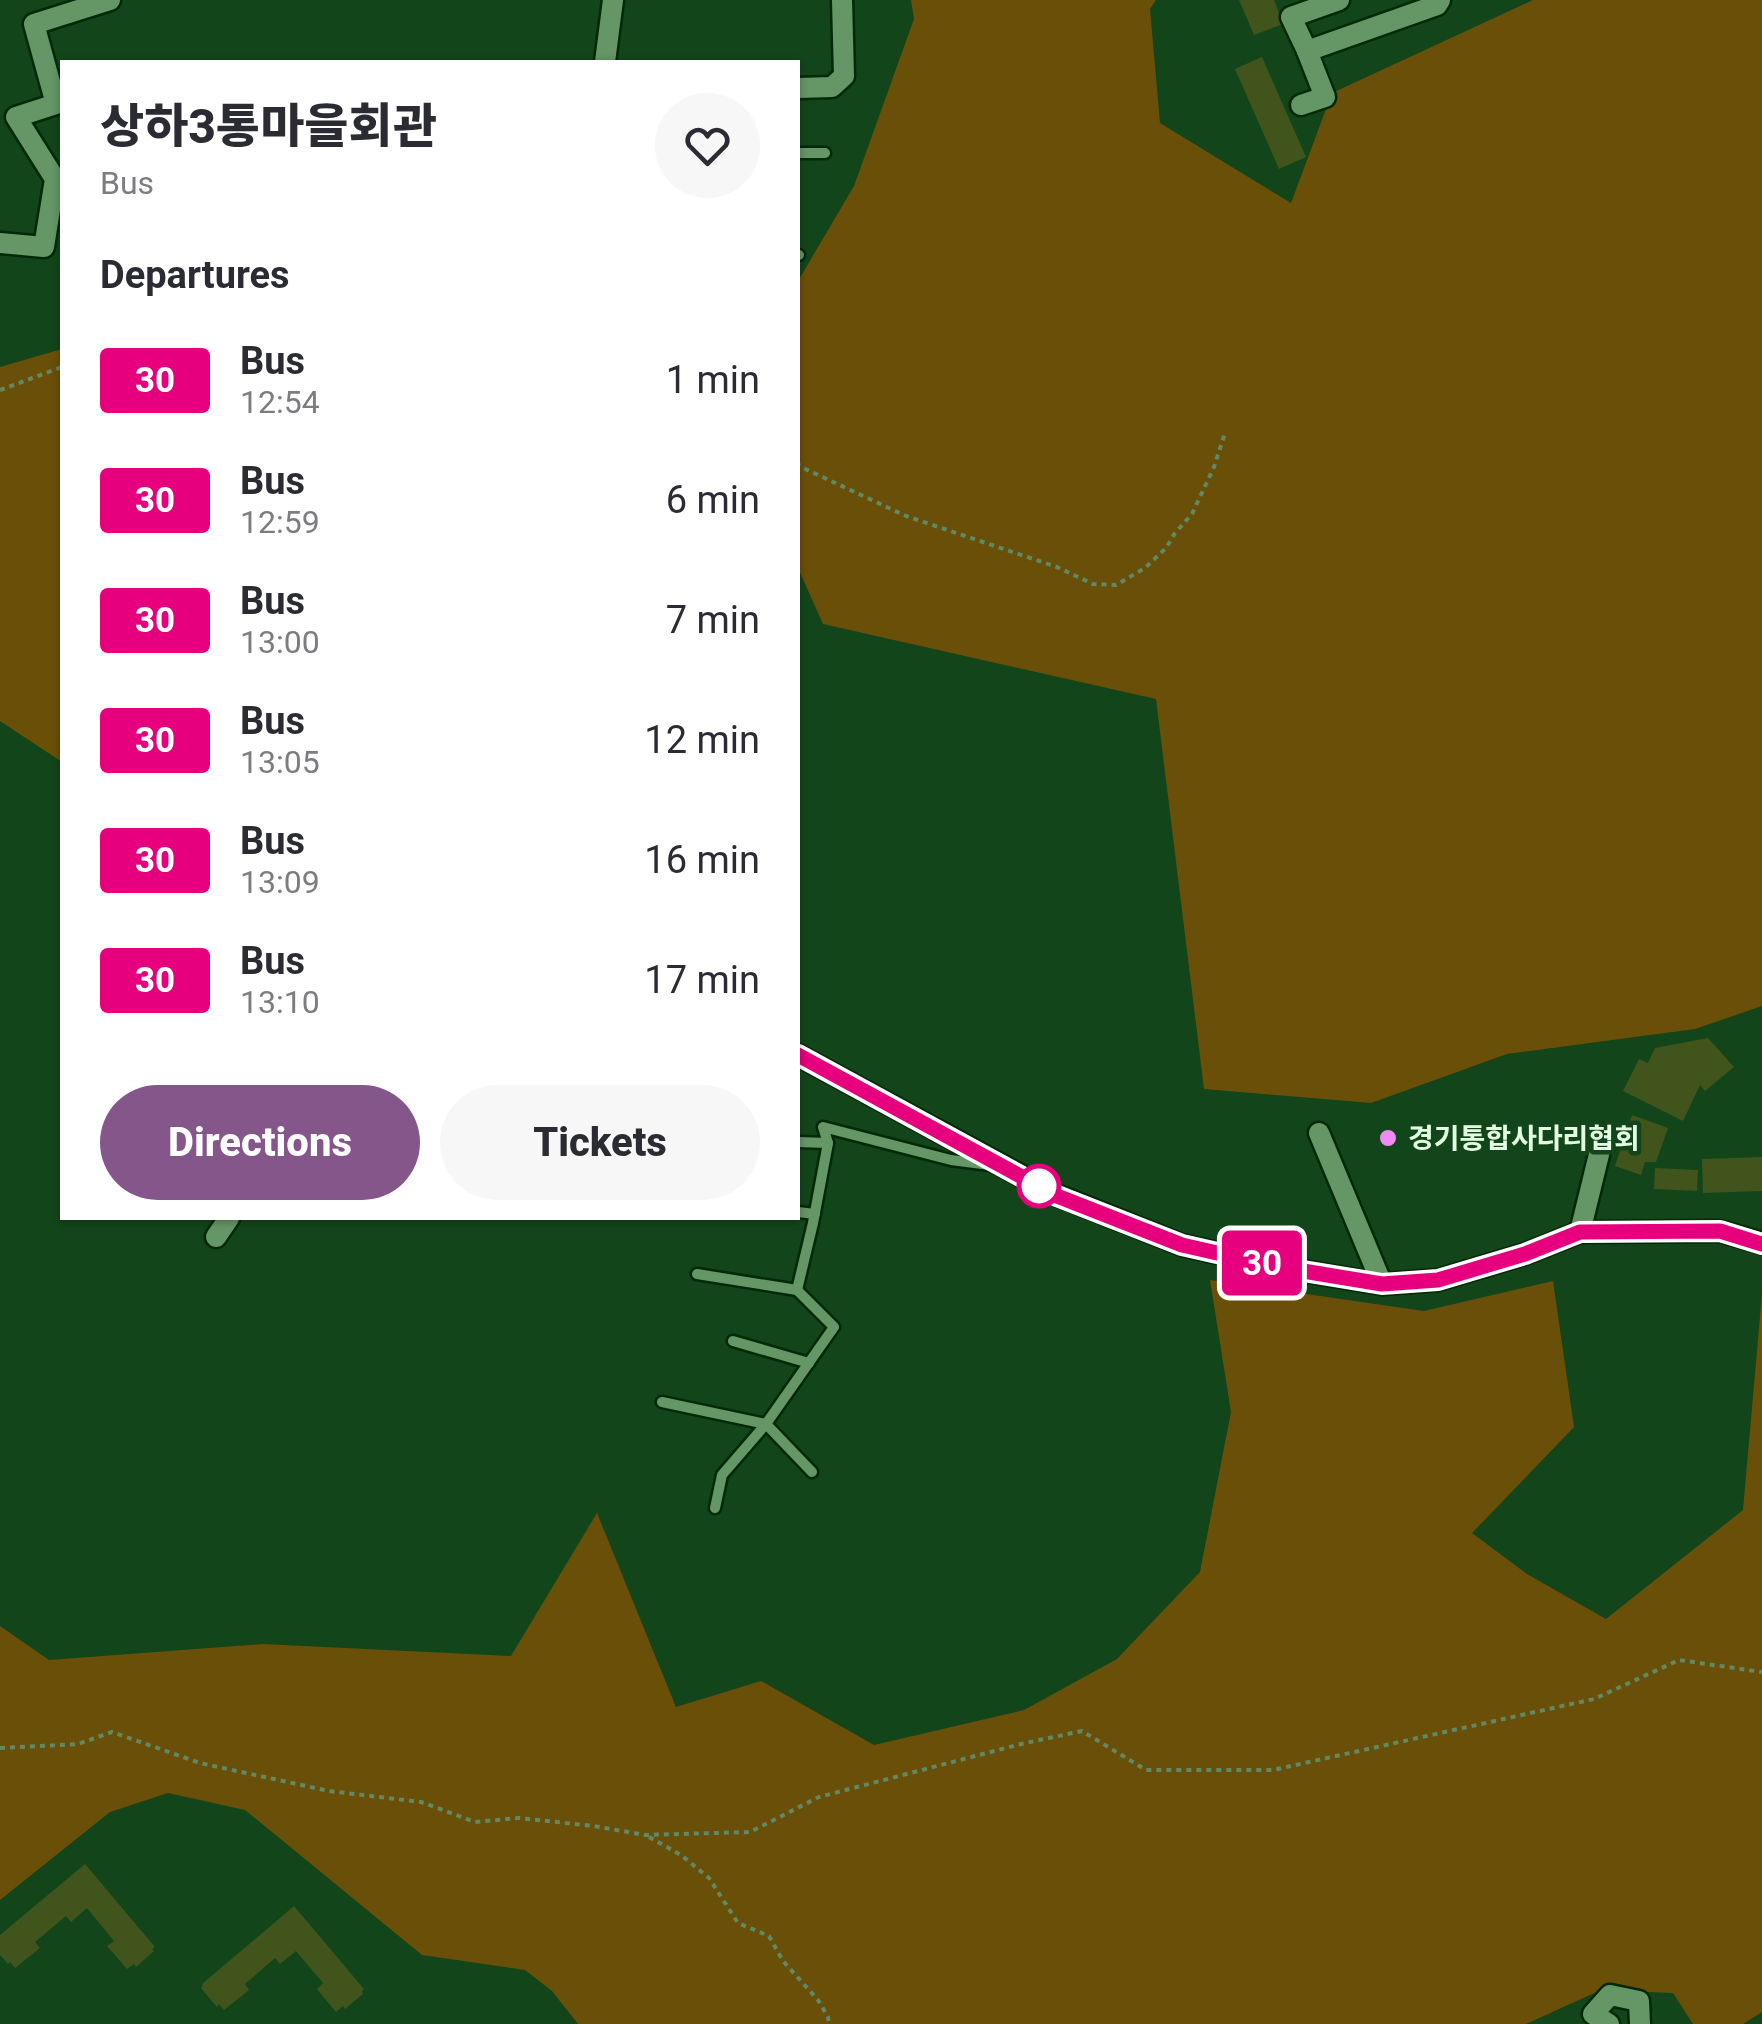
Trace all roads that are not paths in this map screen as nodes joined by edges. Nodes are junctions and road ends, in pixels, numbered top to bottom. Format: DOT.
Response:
graph roads {
  1 [pos="110,0"];
  2 [pos="613,0"];
  3 [pos="842,0"];
  4 [pos="1339,0"];
  5 [pos="1440,0"];
  6 [pos="1306,51"];
  7 [pos="605,60"];
  8 [pos="800,88"];
  9 [pos="1301,106"];
  10 [pos="8,120"];
  11 [pos="825,152"];
  12 [pos="800,153"];
  13 [pos="0,243"];
  14 [pos="800,1056"];
  15 [pos="1319,1133"];
  16 [pos="1604,1134"];
  17 [pos="800,1142"];
  18 [pos="828,1144"];
  19 [pos="1003,1166"];
  20 [pos="800,1212"];
  21 [pos="815,1214"];
  22 [pos="228,1220"];
  23 [pos="1580,1232"];
  24 [pos="216,1238"];
  25 [pos="1762,1244"];
  26 [pos="696,1274"];
  27 [pos="1382,1284"];
  28 [pos="797,1290"];
  29 [pos="733,1341"];
  30 [pos="809,1362"];
  31 [pos="662,1402"];
  32 [pos="766,1424"];
  33 [pos="812,1472"];
  34 [pos="716,1508"];
  35 [pos="1609,2024"];
  36 [pos="1640,2024"];
  1 -- 10 [label="street"];
  2 -- 7 [label="street"];
  3 -- 8 [label="street"];
  4 -- 6 [label="street"];
  5 -- 6 [label="street"];
  6 -- 9 [label="street"];
  10 -- 13 [label="street"];
  11 -- 12 [label="lane"];
  14 -- 19 [label="street"];
  15 -- 27 [label="street"];
  16 -- 23 [label="street"];
  17 -- 18 [label="lane"];
  18 -- 19 [label="lane"];
  18 -- 21 [label="lane"];
  19 -- 27 [label="street"];
  20 -- 21 [label="lane"];
  21 -- 28 [label="lane"];
  22 -- 24 [label="street"];
  23 -- 25 [label="street"];
  23 -- 27 [label="street"];
  26 -- 28 [label="lane"];
  28 -- 30 [label="lane"];
  29 -- 30 [label="lane"];
  30 -- 32 [label="lane"];
  31 -- 32 [label="lane"];
  32 -- 33 [label="lane"];
  32 -- 34 [label="lane"];
  35 -- 36 [label="street"];
}
